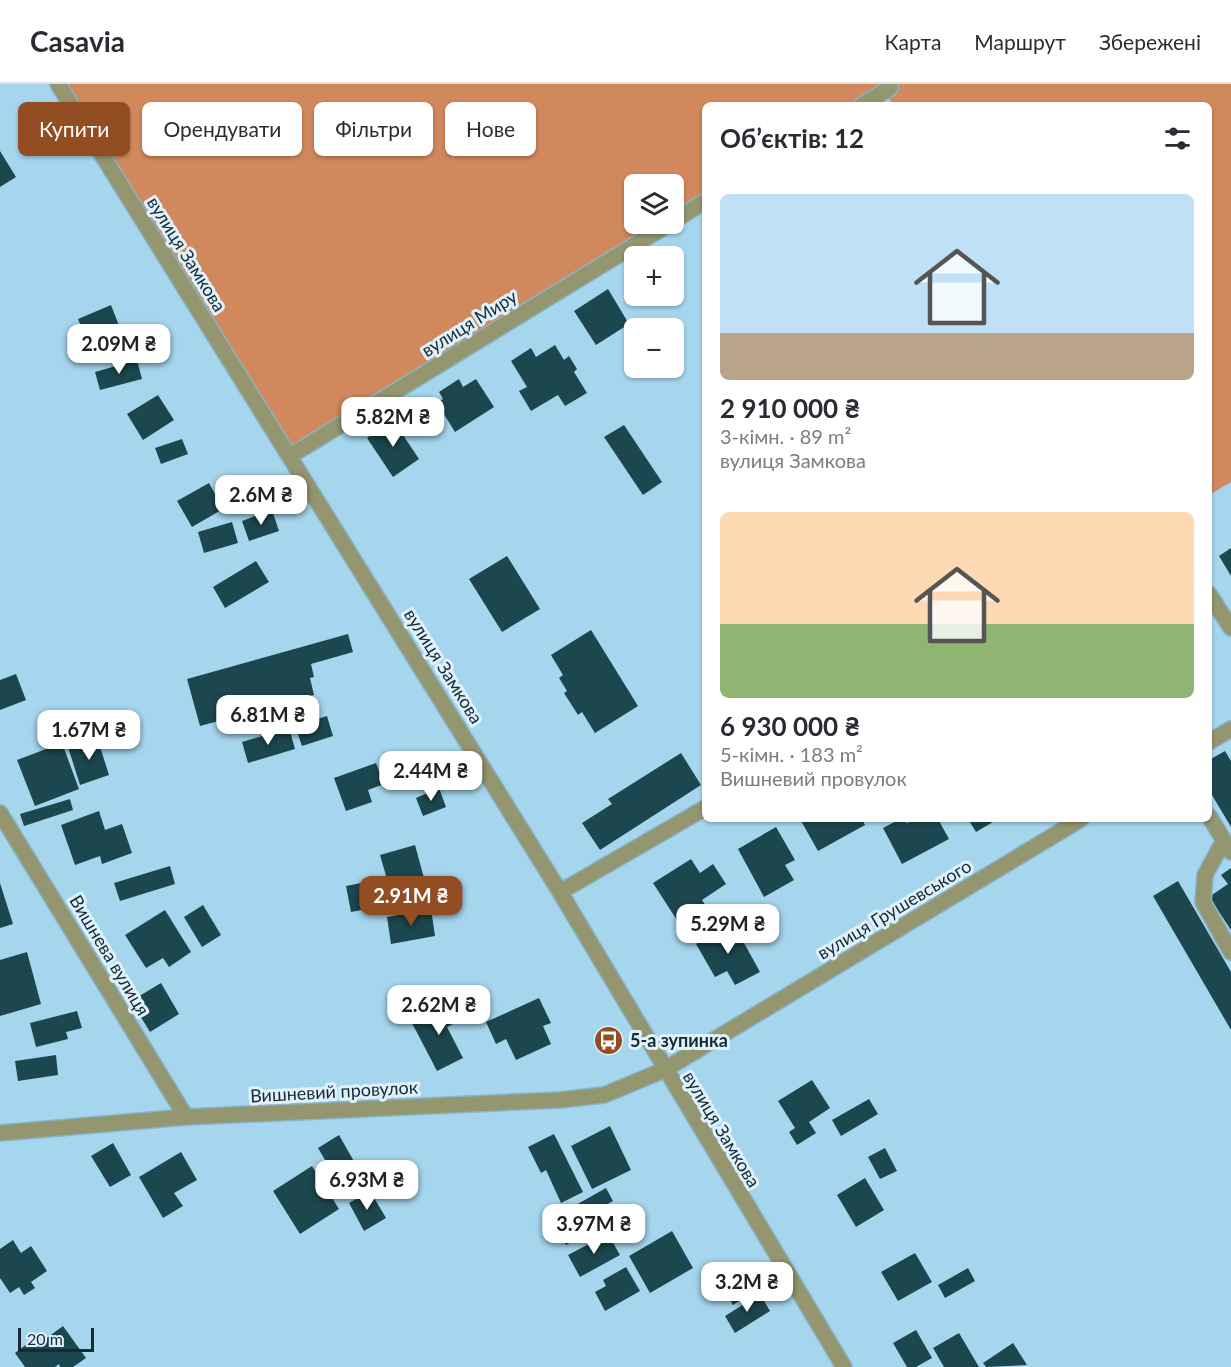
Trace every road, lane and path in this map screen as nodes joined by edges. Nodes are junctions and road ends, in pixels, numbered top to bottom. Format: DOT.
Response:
graph roads {
  1 [pos="58,84"];
  2 [pos="890,88"];
  3 [pos="867,102"];
  4 [pos="702,203"];
  5 [pos="684,215"];
  6 [pos="653,234"];
  7 [pos="290,456"];
  8 [pos="1212,599"];
  9 [pos="1231,628"];
  10 [pos="1229,735"];
  11 [pos="1212,741"];
  12 [pos="702,810"];
  13 [pos="0,813"];
  14 [pos="1212,821"];
  15 [pos="1076,822"];
  16 [pos="1228,846"];
  17 [pos="560,892"];
  18 [pos="1231,952"];
  19 [pos="664,1070"];
  20 [pos="186,1117"];
  21 [pos="0,1133"];
  22 [pos="843,1367"];
  1 -- 7 [label="street, вулиця Замкова"];
  2 -- 3 [label="street"];
  4 -- 5 [label="street"];
  6 -- 7 [label="street, вулиця Миру"];
  7 -- 17 [label="street, вулиця Замкова"];
  8 -- 9 [label="street"];
  10 -- 11 [label="street"];
  12 -- 17 [label="street"];
  13 -- 20 [label="street, Вишнева вулиця"];
  14 -- 16 [label="street"];
  15 -- 19 [label="street, вулиця Грушевського"];
  16 -- 18 [label="street"];
  17 -- 19 [label="street, вулиця Замкова"];
  19 -- 20 [label="street, Вишневий провулок"];
  19 -- 22 [label="street, вулиця Замкова"];
  20 -- 21 [label="street, Вишневий провулок"];
}
